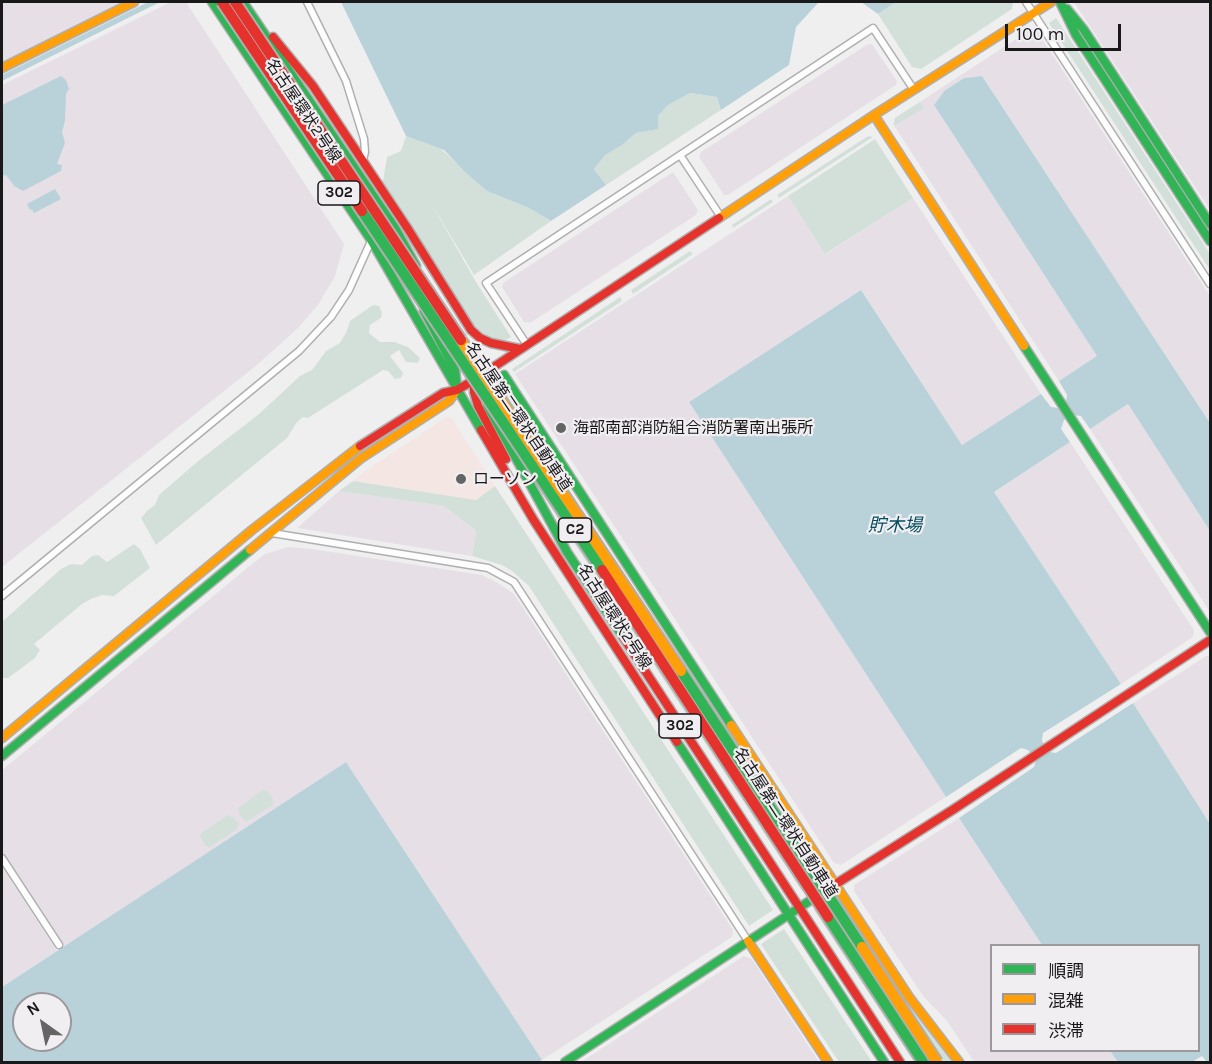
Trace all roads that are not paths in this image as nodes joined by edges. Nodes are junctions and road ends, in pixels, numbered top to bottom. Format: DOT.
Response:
graph roads {
  1 [pos="134,2"];
  2 [pos="212,2"];
  3 [pos="222,2"];
  4 [pos="235,2"];
  5 [pos="243,2"];
  6 [pos="307,2"];
  7 [pos="1026,2"];
  8 [pos="1051,2"];
  9 [pos="1061,2"];
  10 [pos="1034,13"];
  11 [pos="252,15"];
  12 [pos="2,68"];
  13 [pos="296,81"];
  14 [pos="914,90"];
  15 [pos="874,115"];
  16 [pos="680,155"];
  17 [pos="362,160"];
  18 [pos="721,217"];
  19 [pos="1210,224"];
  20 [pos="371,240"];
  21 [pos="1210,242"];
  22 [pos="1210,284"];
  23 [pos="523,347"];
  24 [pos="504,375"];
  25 [pos="474,380"];
  26 [pos="457,390"];
  27 [pos="516,491"];
  28 [pos="272,533"];
  29 [pos="2,596"];
  30 [pos="1210,632"];
  31 [pos="1210,640"];
  32 [pos="2,738"];
  33 [pos="2,756"];
  34 [pos="2,858"];
  35 [pos="835,884"];
  36 [pos="799,908"];
  37 [pos="788,915"];
  38 [pos="748,941"];
  39 [pos="59,945"];
  40 [pos="565,1062"];
  41 [pos="828,1062"];
  42 [pos="884,1062"];
  43 [pos="900,1062"];
  44 [pos="923,1062"];
  45 [pos="937,1062"];
  46 [pos="959,1062"];
  1 -- 12 [label="main road"];
  2 -- 20 [label="main road, 名古屋環状2号線 / 302"];
  3 -- 44 [label="main road, 名古屋第二環状自動車道 / C2, bridge"];
  4 -- 45 [label="main road, 名古屋第二環状自動車道 / C2, bridge"];
  5 -- 11 [label="main road, 名古屋環状2号線 / 302"];
  6 -- 17 [label="street"];
  7 -- 10 [label="street"];
  8 -- 10 [label="main road"];
  9 -- 19 [label="main road"];
  9 -- 21 [label="main road"];
  10 -- 14 [label="main road"];
  10 -- 22 [label="street"];
  11 -- 13 [label="main road, 名古屋環状2号線 / 302"];
  11 -- 17 [label="main road"];
  13 -- 25 [label="main road, 名古屋環状2号線 / 302"];
  13 -- 26 [label="main road"];
  14 -- 15 [label="main road"];
  14 -- 16 [label="street"];
  15 -- 18 [label="main road"];
  15 -- 30 [label="main road"];
  16 -- 18 [label="street"];
  16 -- 23 [label="street"];
  17 -- 23 [label="main road"];
  18 -- 23 [label="main road"];
  20 -- 26 [label="main road, 名古屋環状2号線 / 302"];
  20 -- 29 [label="street"];
  23 -- 25 [label="main road"];
  24 -- 35 [label="main road"];
  25 -- 26 [label="main road"];
  25 -- 27 [label="main road"];
  25 -- 36 [label="main road, 名古屋環状2号線 / 302"];
  26 -- 27 [label="main road, 名古屋環状2号線 / 302"];
  26 -- 28 [label="main road"];
  26 -- 32 [label="main road"];
  27 -- 37 [label="main road, 名古屋環状2号線 / 302"];
  28 -- 33 [label="main road"];
  28 -- 38 [label="street"];
  31 -- 35 [label="main road"];
  34 -- 39 [label="street"];
  35 -- 36 [label="main road"];
  35 -- 46 [label="main road"];
  36 -- 37 [label="main road"];
  36 -- 43 [label="main road, 名古屋環状2号線 / 302"];
  37 -- 38 [label="main road"];
  37 -- 42 [label="main road, 名古屋環状2号線 / 302"];
  38 -- 40 [label="main road"];
  38 -- 41 [label="main road"];
}
